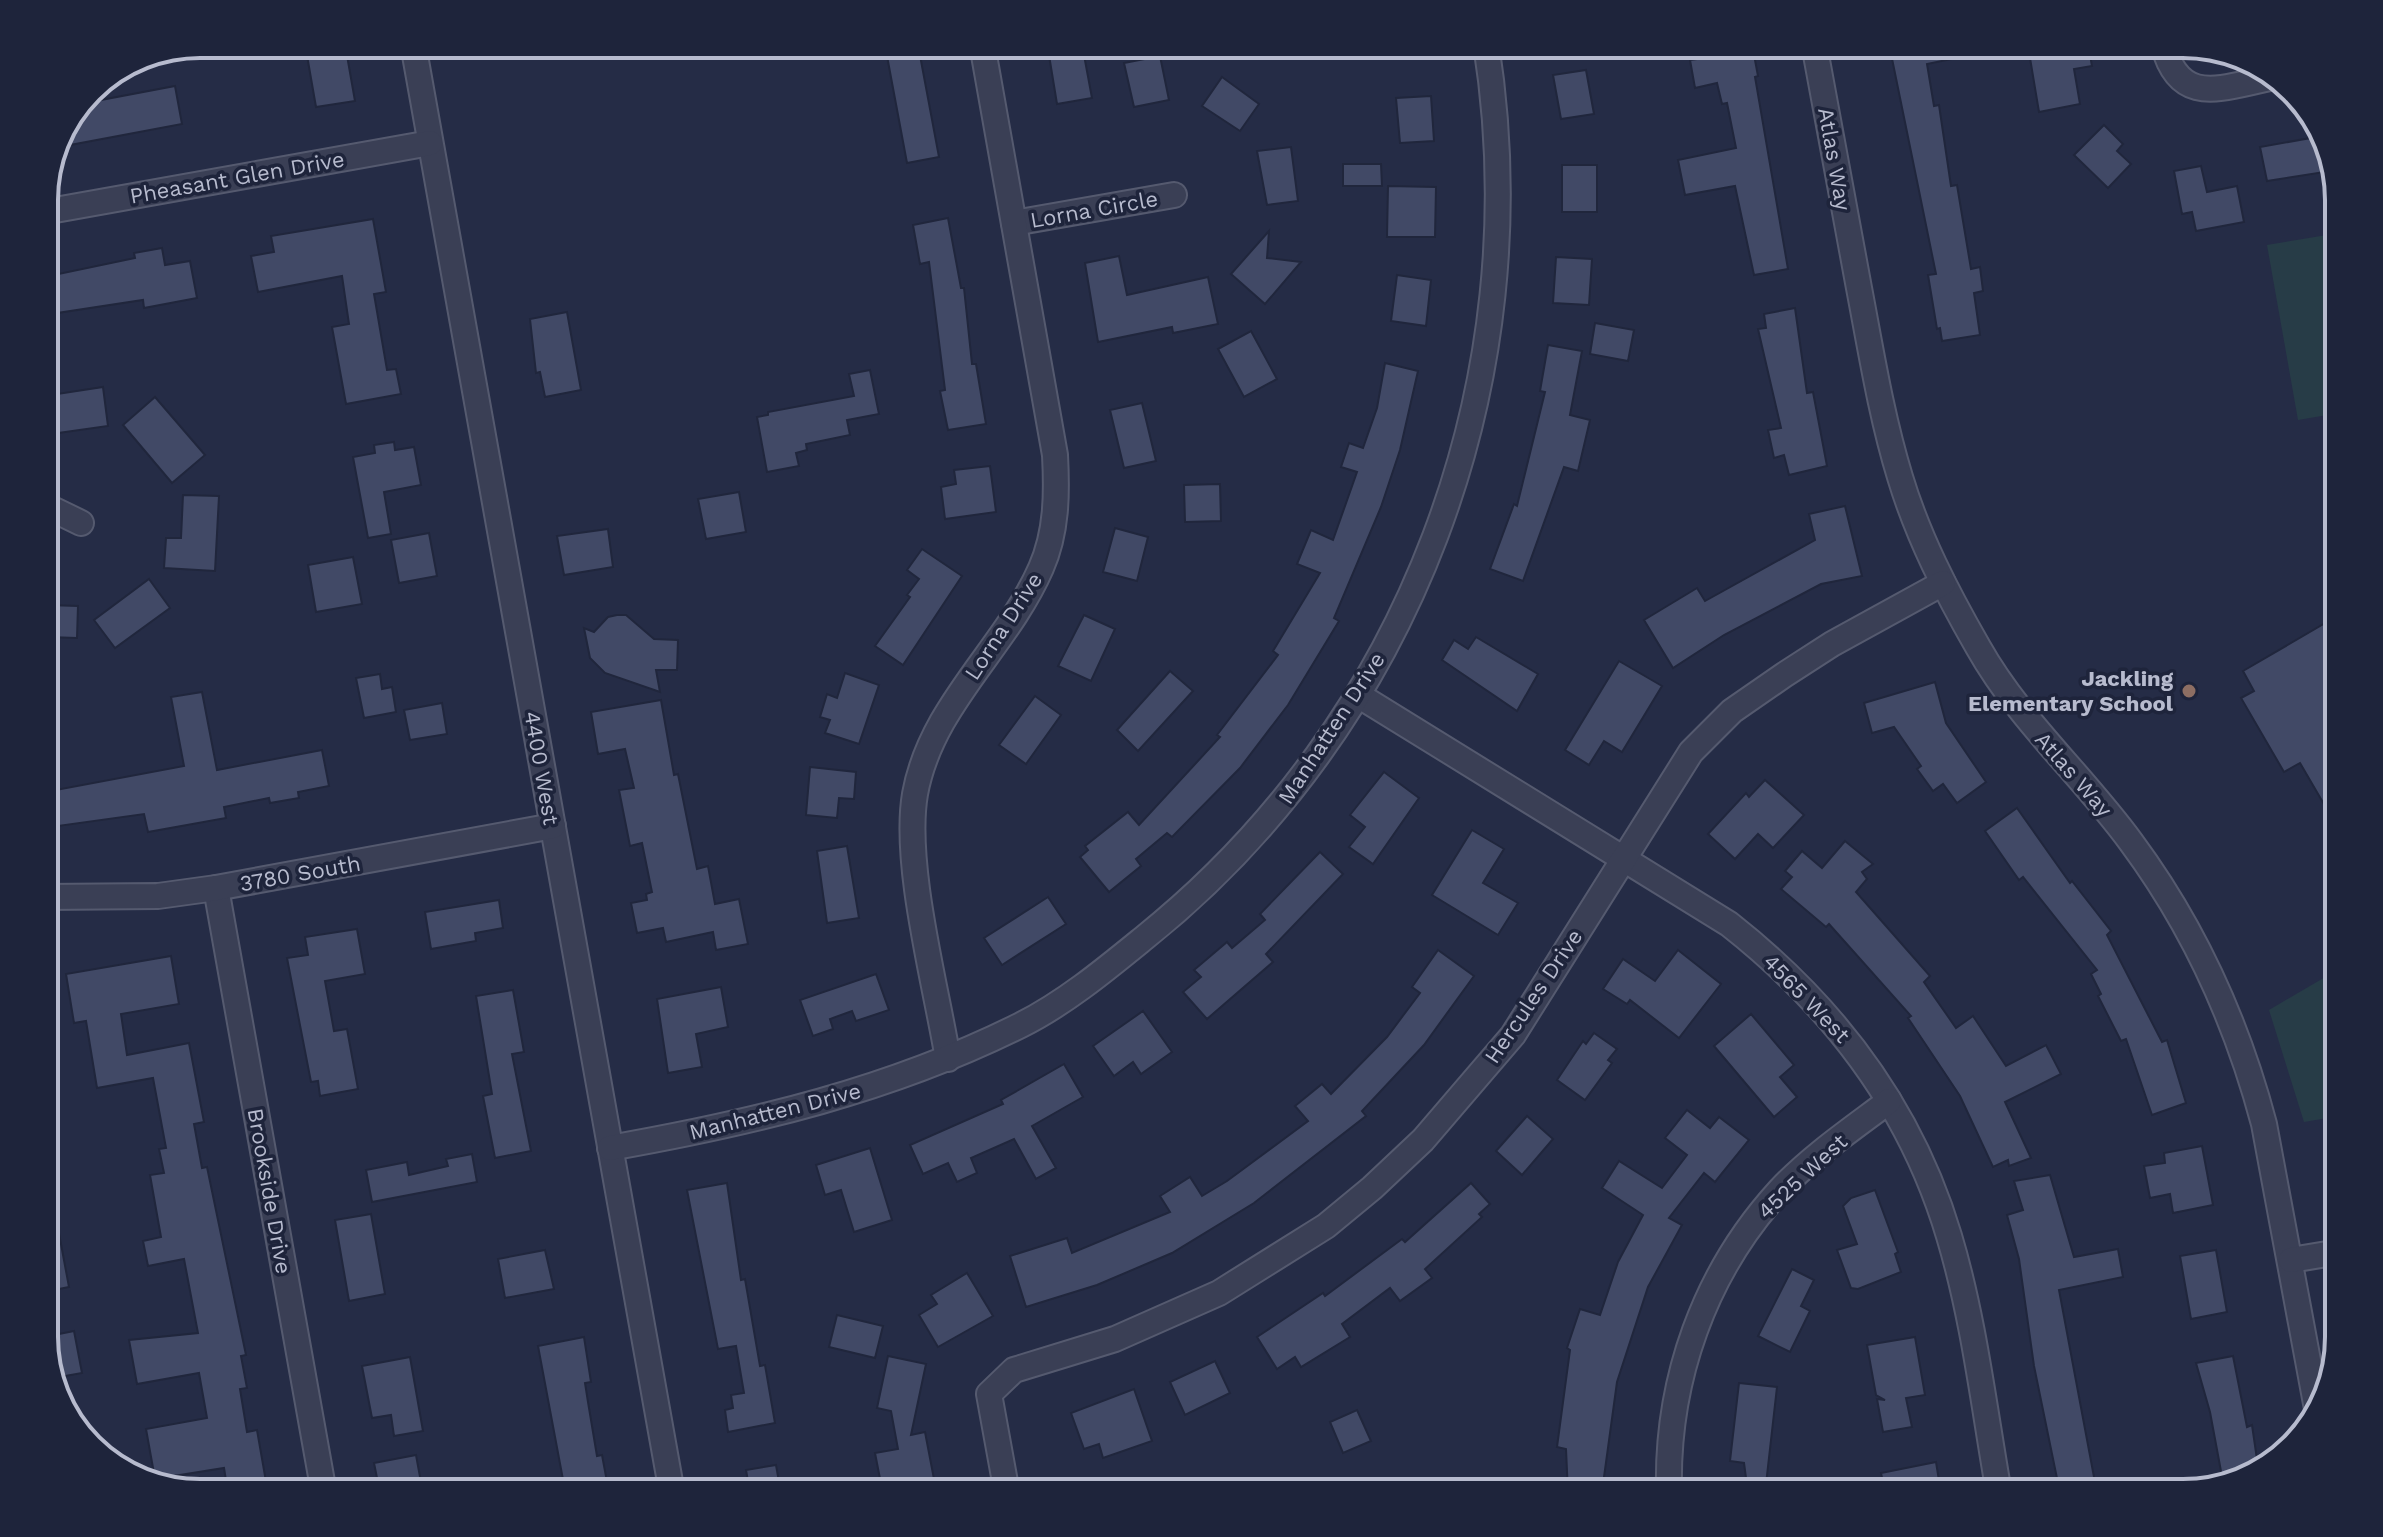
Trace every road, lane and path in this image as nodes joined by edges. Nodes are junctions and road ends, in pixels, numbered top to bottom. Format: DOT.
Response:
graph roads {
  1 [pos="415,58"];
  2 [pos="985,58"];
  3 [pos="1488,58"];
  4 [pos="1817,58"];
  5 [pos="2169,58"];
  6 [pos="2258,80"];
  7 [pos="430,143"];
  8 [pos="1174,195"];
  9 [pos="58,209"];
  10 [pos="1014,223"];
  11 [pos="58,512"];
  12 [pos="81,523"];
  13 [pos="1943,583"];
  14 [pos="1358,695"];
  15 [pos="553,826"];
  16 [pos="1623,856"];
  17 [pos="216,888"];
  18 [pos="58,897"];
  19 [pos="948,1059"];
  20 [pos="1889,1101"];
  21 [pos="610,1148"];
  22 [pos="2325,1254"];
  23 [pos="2291,1260"];
  24 [pos="2314,1391"];
  25 [pos="322,1479"];
  26 [pos="669,1479"];
  27 [pos="1004,1479"];
  28 [pos="1669,1479"];
  29 [pos="1997,1479"];
  1 -- 7 [label="street, 4400 West"];
  2 -- 10 [label="street, Lorna Drive"];
  3 -- 14 [label="street, Manhatten Drive"];
  4 -- 13 [label="street, Atlas Way"];
  5 -- 6 [label="street"];
  7 -- 9 [label="street, Pheasant Glen Drive"];
  7 -- 15 [label="street, 4400 West"];
  8 -- 10 [label="street, Lorna Circle"];
  10 -- 19 [label="street, Lorna Drive"];
  11 -- 12 [label="street"];
  13 -- 16 [label="street, Hercules Drive"];
  13 -- 23 [label="street, Atlas Way"];
  14 -- 16 [label="street, 4565 West"];
  14 -- 19 [label="street, Manhatten Drive"];
  15 -- 17 [label="street, 3780 South"];
  15 -- 21 [label="street, 4400 West"];
  16 -- 20 [label="street, 4565 West"];
  16 -- 27 [label="street, Hercules Drive"];
  17 -- 18 [label="street, 3780 South"];
  17 -- 25 [label="street, Brookside Drive"];
  19 -- 21 [label="street, Manhatten Drive"];
  20 -- 28 [label="street, 4525 West"];
  20 -- 29 [label="street, 4565 West"];
  21 -- 26 [label="street, 4400 West"];
  22 -- 23 [label="street"];
  23 -- 24 [label="street, Atlas Way"];
}
